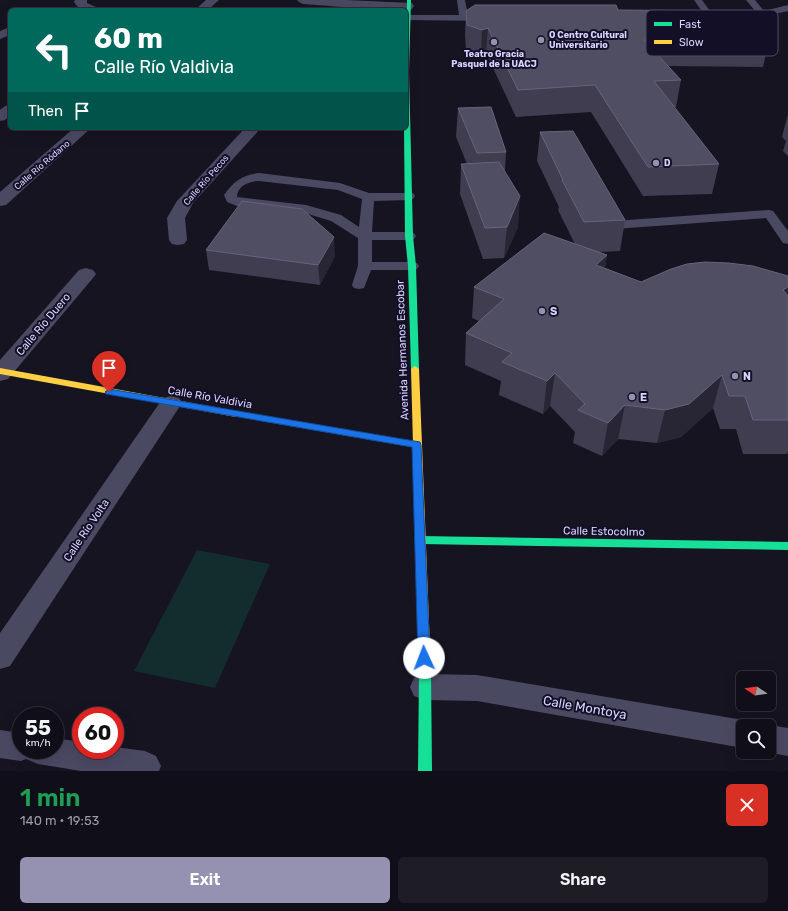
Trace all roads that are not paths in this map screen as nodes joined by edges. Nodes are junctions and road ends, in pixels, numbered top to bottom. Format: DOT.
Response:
graph roads {
  1 [pos="81,0"];
  2 [pos="213,0"];
  3 [pos="303,0"];
  4 [pos="461,0"];
  5 [pos="698,0"];
  6 [pos="750,0"];
  7 [pos="785,0"];
  8 [pos="788,3"];
  9 [pos="88,8"];
  10 [pos="203,8"];
  11 [pos="409,8"];
  12 [pos="788,8"];
  13 [pos="705,10"];
  14 [pos="759,10"];
  15 [pos="768,10"];
  16 [pos="464,18"];
  17 [pos="495,18"];
  18 [pos="8,111"];
  19 [pos="0,117"];
  20 [pos="81,130"];
  21 [pos="251,130"];
  22 [pos="407,130"];
  23 [pos="368,196"];
  24 [pos="409,196"];
  25 [pos="0,201"];
  26 [pos="614,225"];
  27 [pos="364,236"];
  28 [pos="409,236"];
  29 [pos="178,240"];
  30 [pos="788,240"];
  31 [pos="365,266"];
  32 [pos="412,266"];
  33 [pos="86,274"];
  34 [pos="359,285"];
  35 [pos="0,372"];
  36 [pos="171,403"];
  37 [pos="417,445"];
  38 [pos="420,540"];
  39 [pos="788,546"];
  40 [pos="0,657"];
  41 [pos="425,687"];
  42 [pos="736,733"];
  43 [pos="776,739"];
  44 [pos="788,742"];
  45 [pos="0,744"];
  46 [pos="12,746"];
  47 [pos="64,754"];
  48 [pos="145,766"];
  49 [pos="425,771"];
  1 -- 9 [label="street"];
  2 -- 10 [label="street"];
  3 -- 11 [label="street"];
  4 -- 16 [label="lane"];
  5 -- 13 [label="lane"];
  6 -- 14 [label="lane"];
  7 -- 8 [label="lane"];
  11 -- 16 [label="lane"];
  12 -- 15 [label="lane"];
  16 -- 17 [label="lane"];
  18 -- 19 [label="street"];
  20 -- 25 [label="street, Calle Río Ródano"];
  21 -- 29 [label="street, Calle Río Pecos"];
  22 -- 24 [label="main road, Avenida Hermanos Escobar"];
  23 -- 24 [label="lane"];
  23 -- 27 [label="lane"];
  23 -- 27 [label="lane"];
  24 -- 28 [label="main road, Avenida Hermanos Escobar"];
  26 -- 30 [label="lane"];
  27 -- 28 [label="lane"];
  27 -- 31 [label="lane"];
  28 -- 32 [label="main road, Avenida Hermanos Escobar"];
  31 -- 32 [label="lane"];
  31 -- 34 [label="lane"];
  32 -- 37 [label="main road, Avenida Hermanos Escobar"];
  33 -- 35 [label="street, Calle Río Duero"];
  35 -- 36 [label="main road, Calle Río Valdivia"];
  36 -- 37 [label="main road, Calle Río Valdivia"];
  36 -- 40 [label="street, Calle Río Volta"];
  37 -- 38 [label="main road, Avenida Hermanos Escobar"];
  38 -- 39 [label="main road, Calle Estocolmo"];
  38 -- 41 [label="main road, Avenida Hermanos Escobar"];
  41 -- 42 [label="street, Calle Montoya"];
  41 -- 49 [label="main road, Avenida Hermanos Escobar"];
  43 -- 44 [label="street"];
  45 -- 46 [label="street"];
  47 -- 48 [label="street"];
}
